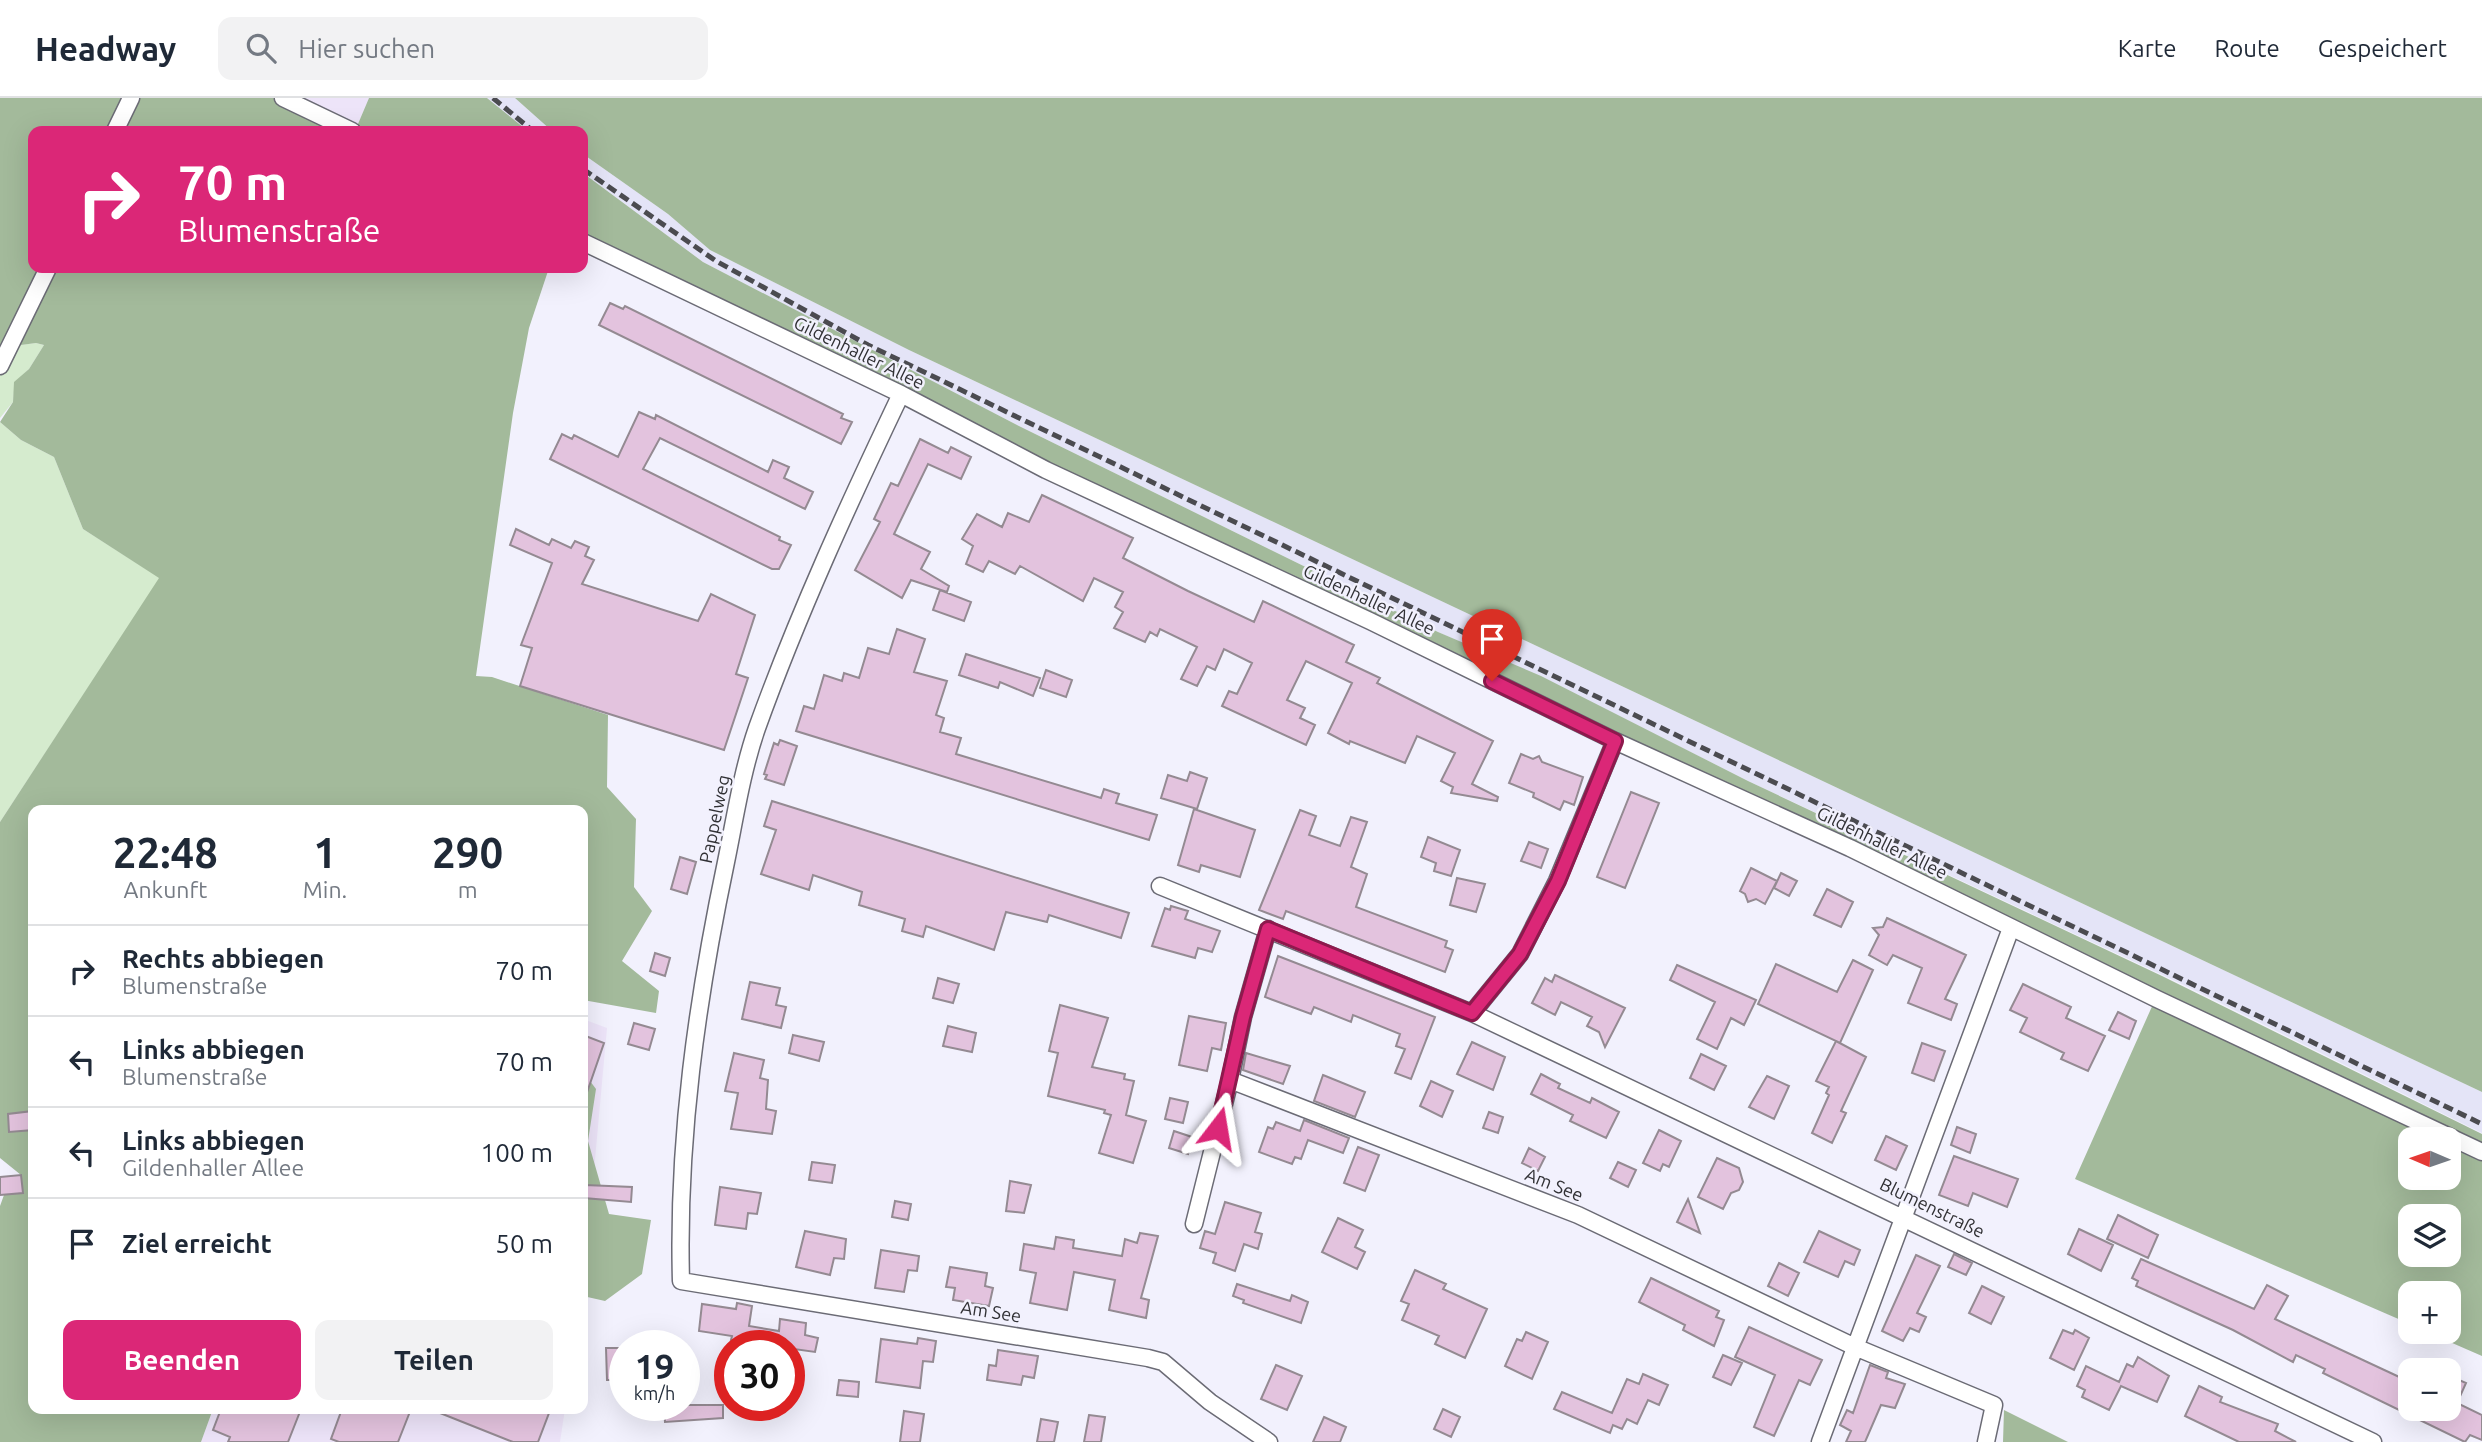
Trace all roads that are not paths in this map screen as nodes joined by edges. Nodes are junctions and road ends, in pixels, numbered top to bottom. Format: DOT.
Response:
graph roads {
  1 [pos="131,98"];
  2 [pos="283,98"];
  3 [pos="117,126"];
  4 [pos="342,126"];
  5 [pos="588,244"];
  6 [pos="46,273"];
  7 [pos="0,366"];
  8 [pos="901,394"];
  9 [pos="1615,741"];
  10 [pos="1160,886"];
  11 [pos="2011,928"];
  12 [pos="1268,929"];
  13 [pos="1472,1013"];
  14 [pos="1230,1080"];
  15 [pos="2482,1152"];
  16 [pos="1905,1217"];
  17 [pos="1194,1224"];
  18 [pos="681,1281"];
  19 [pos="1855,1347"];
  20 [pos="1269,1442"];
  21 [pos="1820,1442"];
  22 [pos="1986,1442"];
  23 [pos="2373,1442"];
  1 -- 3 [label="street"];
  2 -- 4 [label="street"];
  5 -- 8 [label="street, Gildenhaller Allee"];
  6 -- 7 [label="street"];
  8 -- 9 [label="street, Gildenhaller Allee"];
  8 -- 18 [label="street, Pappelweg"];
  9 -- 11 [label="street, Gildenhaller Allee"];
  9 -- 13 [label="street"];
  10 -- 12 [label="street, Blumenstraße"];
  11 -- 15 [label="street, Gildenhaller Allee"];
  11 -- 16 [label="street"];
  12 -- 13 [label="street, Blumenstraße"];
  12 -- 14 [label="street"];
  13 -- 16 [label="street, Blumenstraße"];
  14 -- 17 [label="street"];
  14 -- 19 [label="street, Am See"];
  16 -- 19 [label="street"];
  16 -- 23 [label="street, Blumenstraße"];
  18 -- 20 [label="street, Am See"];
  19 -- 21 [label="street"];
  19 -- 22 [label="street, Am See"];
}
